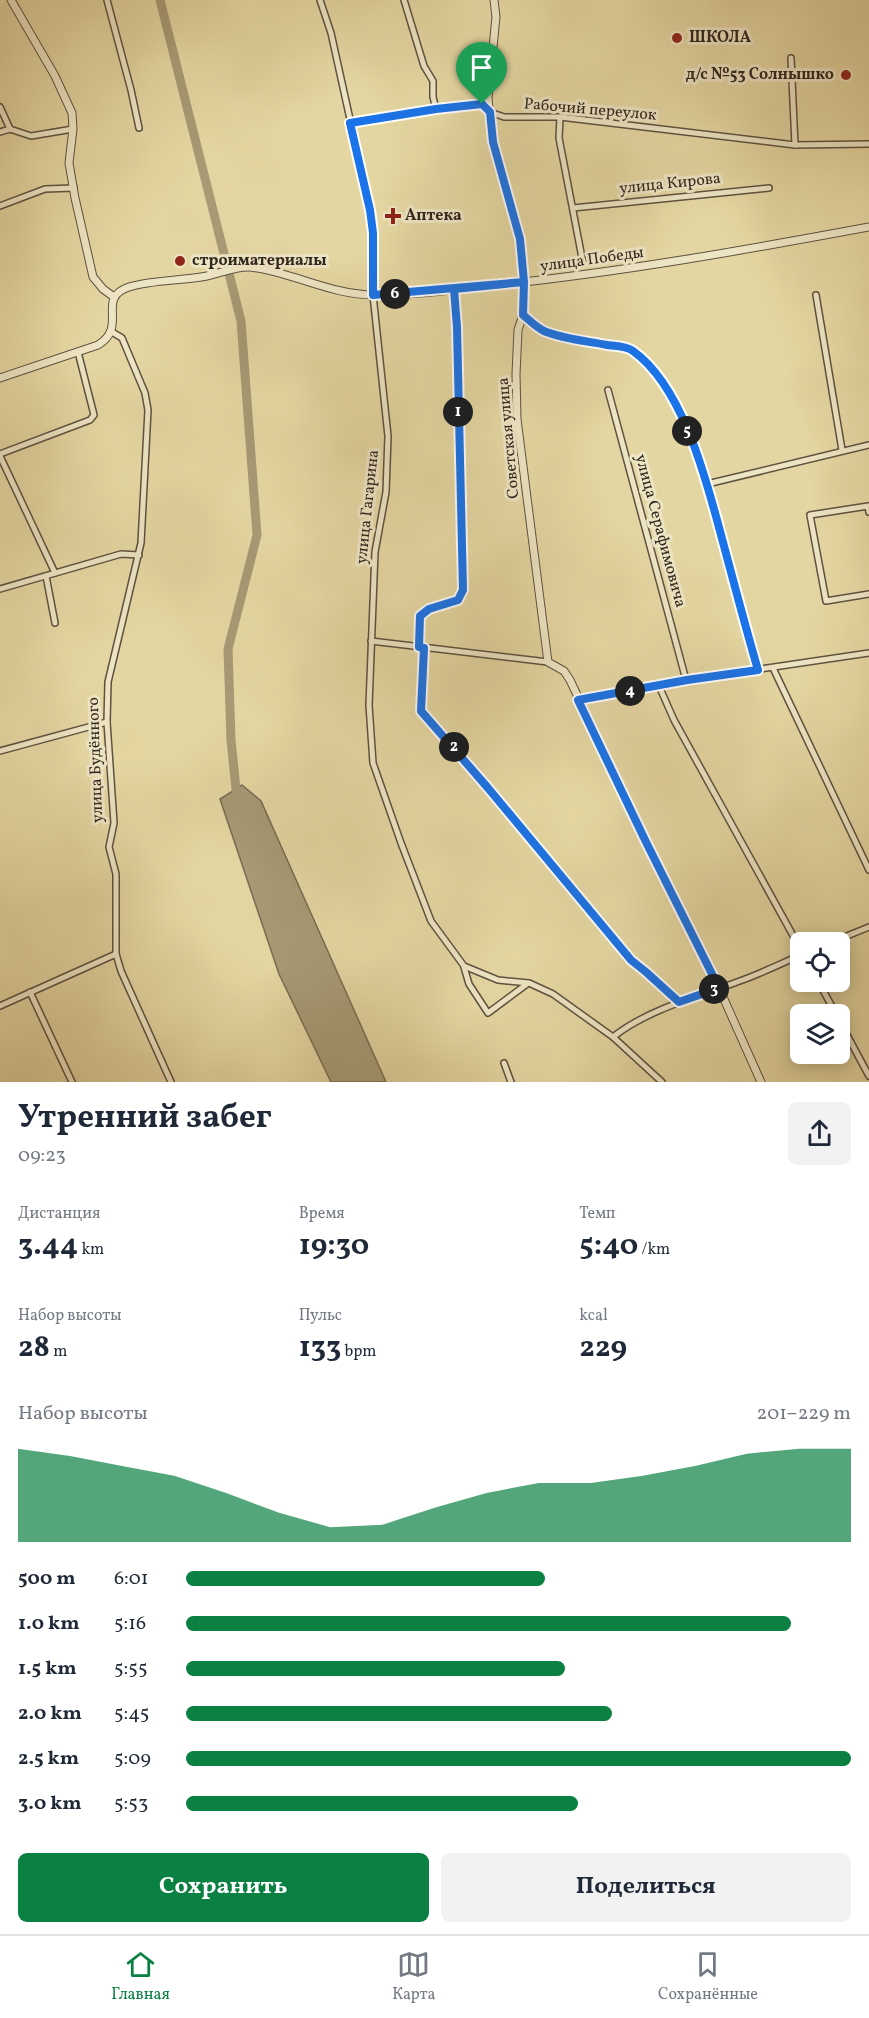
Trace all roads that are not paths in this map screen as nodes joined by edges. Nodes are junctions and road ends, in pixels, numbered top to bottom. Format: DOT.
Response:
graph roads {
  1 [pos="11,0"];
  2 [pos="107,0"];
  3 [pos="320,0"];
  4 [pos="404,0"];
  5 [pos="494,0"];
  6 [pos="791,58"];
  7 [pos="0,107"];
  8 [pos="436,109"];
  9 [pos="490,112"];
  10 [pos="560,117"];
  11 [pos="350,123"];
  12 [pos="139,128"];
  13 [pos="10,129"];
  14 [pos="73,129"];
  15 [pos="0,132"];
  16 [pos="869,144"];
  17 [pos="795,145"];
  18 [pos="74,188"];
  19 [pos="769,188"];
  20 [pos="0,206"];
  21 [pos="573,208"];
  22 [pos="869,227"];
  23 [pos="583,263"];
  24 [pos="524,282"];
  25 [pos="454,289"];
  26 [pos="373,295"];
  27 [pos="816,295"];
  28 [pos="114,297"];
  29 [pos="523,315"];
  30 [pos="112,332"];
  31 [pos="78,352"];
  32 [pos="0,378"];
  33 [pos="608,390"];
  34 [pos="869,445"];
  35 [pos="842,450"];
  36 [pos="0,455"];
  37 [pos="707,484"];
  38 [pos="869,512"];
  39 [pos="139,555"];
  40 [pos="55,573"];
  41 [pos="46,576"];
  42 [pos="0,589"];
  43 [pos="869,594"];
  44 [pos="55,623"];
  45 [pos="371,641"];
  46 [pos="421,647"];
  47 [pos="869,653"];
  48 [pos="548,662"];
  49 [pos="773,668"];
  50 [pos="758,670"];
  51 [pos="687,680"];
  52 [pos="659,686"];
  53 [pos="578,700"];
  54 [pos="107,722"];
  55 [pos="0,751"];
  56 [pos="869,870"];
  57 [pos="869,927"];
  58 [pos="791,932"];
  59 [pos="850,935"];
  60 [pos="116,954"];
  61 [pos="790,960"];
  62 [pos="464,966"];
  63 [pos="529,983"];
  64 [pos="719,988"];
  65 [pos="30,992"];
  66 [pos="679,1002"];
  67 [pos="0,1006"];
  68 [pos="613,1037"];
  69 [pos="850,1041"];
  70 [pos="504,1063"];
  71 [pos="869,1076"];
  72 [pos="72,1082"];
  73 [pos="171,1082"];
  74 [pos="511,1082"];
  75 [pos="662,1082"];
  76 [pos="760,1082"];
  1 -- 14 [label="street"];
  2 -- 12 [label="street"];
  3 -- 11 [label="street, улица Гагарина"];
  4 -- 8 [label="street"];
  5 -- 9 [label="street, Советская улица"];
  6 -- 17 [label="street"];
  7 -- 13 [label="street"];
  8 -- 9 [label="street, Рабочий переулок"];
  8 -- 11 [label="street, Рабочий переулок"];
  9 -- 10 [label="street, Рабочий переулок"];
  9 -- 24 [label="street, Советская улица"];
  10 -- 17 [label="street, Рабочий переулок"];
  10 -- 21 [label="street"];
  11 -- 26 [label="street, улица Гагарина"];
  13 -- 14 [label="street"];
  13 -- 15 [label="street"];
  14 -- 18 [label="street"];
  16 -- 17 [label="street, Рабочий переулок"];
  18 -- 20 [label="street"];
  18 -- 28 [label="street"];
  19 -- 21 [label="street, улица Кирова"];
  21 -- 23 [label="street"];
  22 -- 24 [label="street, улица Победы"];
  24 -- 25 [label="street, улица Победы"];
  24 -- 29 [label="street, Советская улица"];
  25 -- 26 [label="street, улица Победы"];
  25 -- 46 [label="street"];
  26 -- 28 [label="street, улица Победы"];
  26 -- 45 [label="street, улица Гагарина"];
  27 -- 35 [label="street"];
  28 -- 30 [label="street"];
  29 -- 37 [label="street"];
  29 -- 48 [label="street, Советская улица"];
  30 -- 31 [label="street"];
  30 -- 39 [label="street, улица Будённого"];
  31 -- 32 [label="street"];
  31 -- 36 [label="street"];
  33 -- 51 [label="street, улица Серафимовича"];
  34 -- 35 [label="street"];
  35 -- 37 [label="street"];
  36 -- 40 [label="street"];
  37 -- 50 [label="street"];
  38 -- 43 [label="street"];
  39 -- 40 [label="street"];
  39 -- 54 [label="street, улица Будённого"];
  40 -- 41 [label="street"];
  41 -- 42 [label="street"];
  41 -- 44 [label="street"];
  45 -- 46 [label="street"];
  45 -- 62 [label="street, улица Гагарина"];
  46 -- 48 [label="street"];
  46 -- 66 [label="street"];
  47 -- 49 [label="street"];
  48 -- 53 [label="street"];
  49 -- 50 [label="street"];
  49 -- 56 [label="street"];
  50 -- 51 [label="street"];
  51 -- 52 [label="street"];
  52 -- 53 [label="street"];
  52 -- 58 [label="street"];
  53 -- 64 [label="street"];
  54 -- 55 [label="street"];
  54 -- 60 [label="street, улица Будённого"];
  57 -- 59 [label="street"];
  60 -- 65 [label="street"];
  60 -- 73 [label="street, улица Будённого"];
  61 -- 64 [label="street"];
  62 -- 63 [label="street"];
  62 -- 63 [label="street, улица Гагарина"];
  63 -- 68 [label="street"];
  64 -- 66 [label="street"];
  64 -- 76 [label="street"];
  65 -- 67 [label="street"];
  65 -- 72 [label="street"];
  66 -- 68 [label="street"];
  68 -- 75 [label="street"];
  69 -- 71 [label="street"];
  70 -- 74 [label="street"];
}
